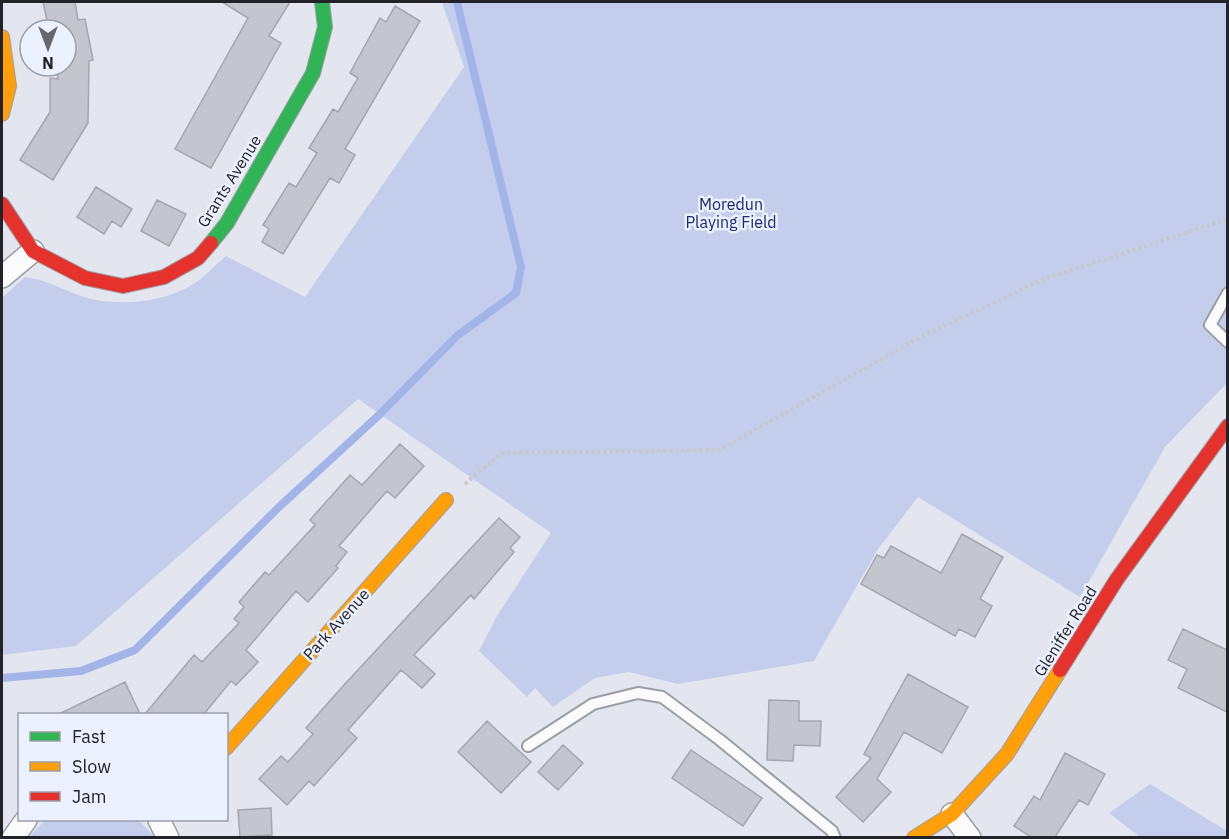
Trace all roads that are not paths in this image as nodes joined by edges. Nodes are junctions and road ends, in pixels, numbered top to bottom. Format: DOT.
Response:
graph roads {
  1 [pos="322,2"];
  2 [pos="2,37"];
  3 [pos="2,114"];
  4 [pos="2,204"];
  5 [pos="33,251"];
  6 [pos="2,277"];
  7 [pos="1227,293"];
  8 [pos="1227,342"];
  9 [pos="1227,426"];
  10 [pos="446,500"];
  11 [pos="228,746"];
  12 [pos="528,746"];
  13 [pos="952,814"];
  14 [pos="25,821"];
  15 [pos="13,837"];
  16 [pos="836,837"];
  17 [pos="914,837"];
  18 [pos="970,837"];
  1 -- 5 [label="street, Grants Avenue"];
  2 -- 3 [label="street"];
  4 -- 5 [label="street, Grants Avenue"];
  5 -- 6 [label="street"];
  7 -- 8 [label="lane"];
  9 -- 13 [label="street, Gleniffer Road"];
  10 -- 11 [label="street, Park Avenue"];
  12 -- 16 [label="lane"];
  13 -- 17 [label="street, Gleniffer Road"];
  13 -- 18 [label="street"];
  14 -- 15 [label="street"];
}
